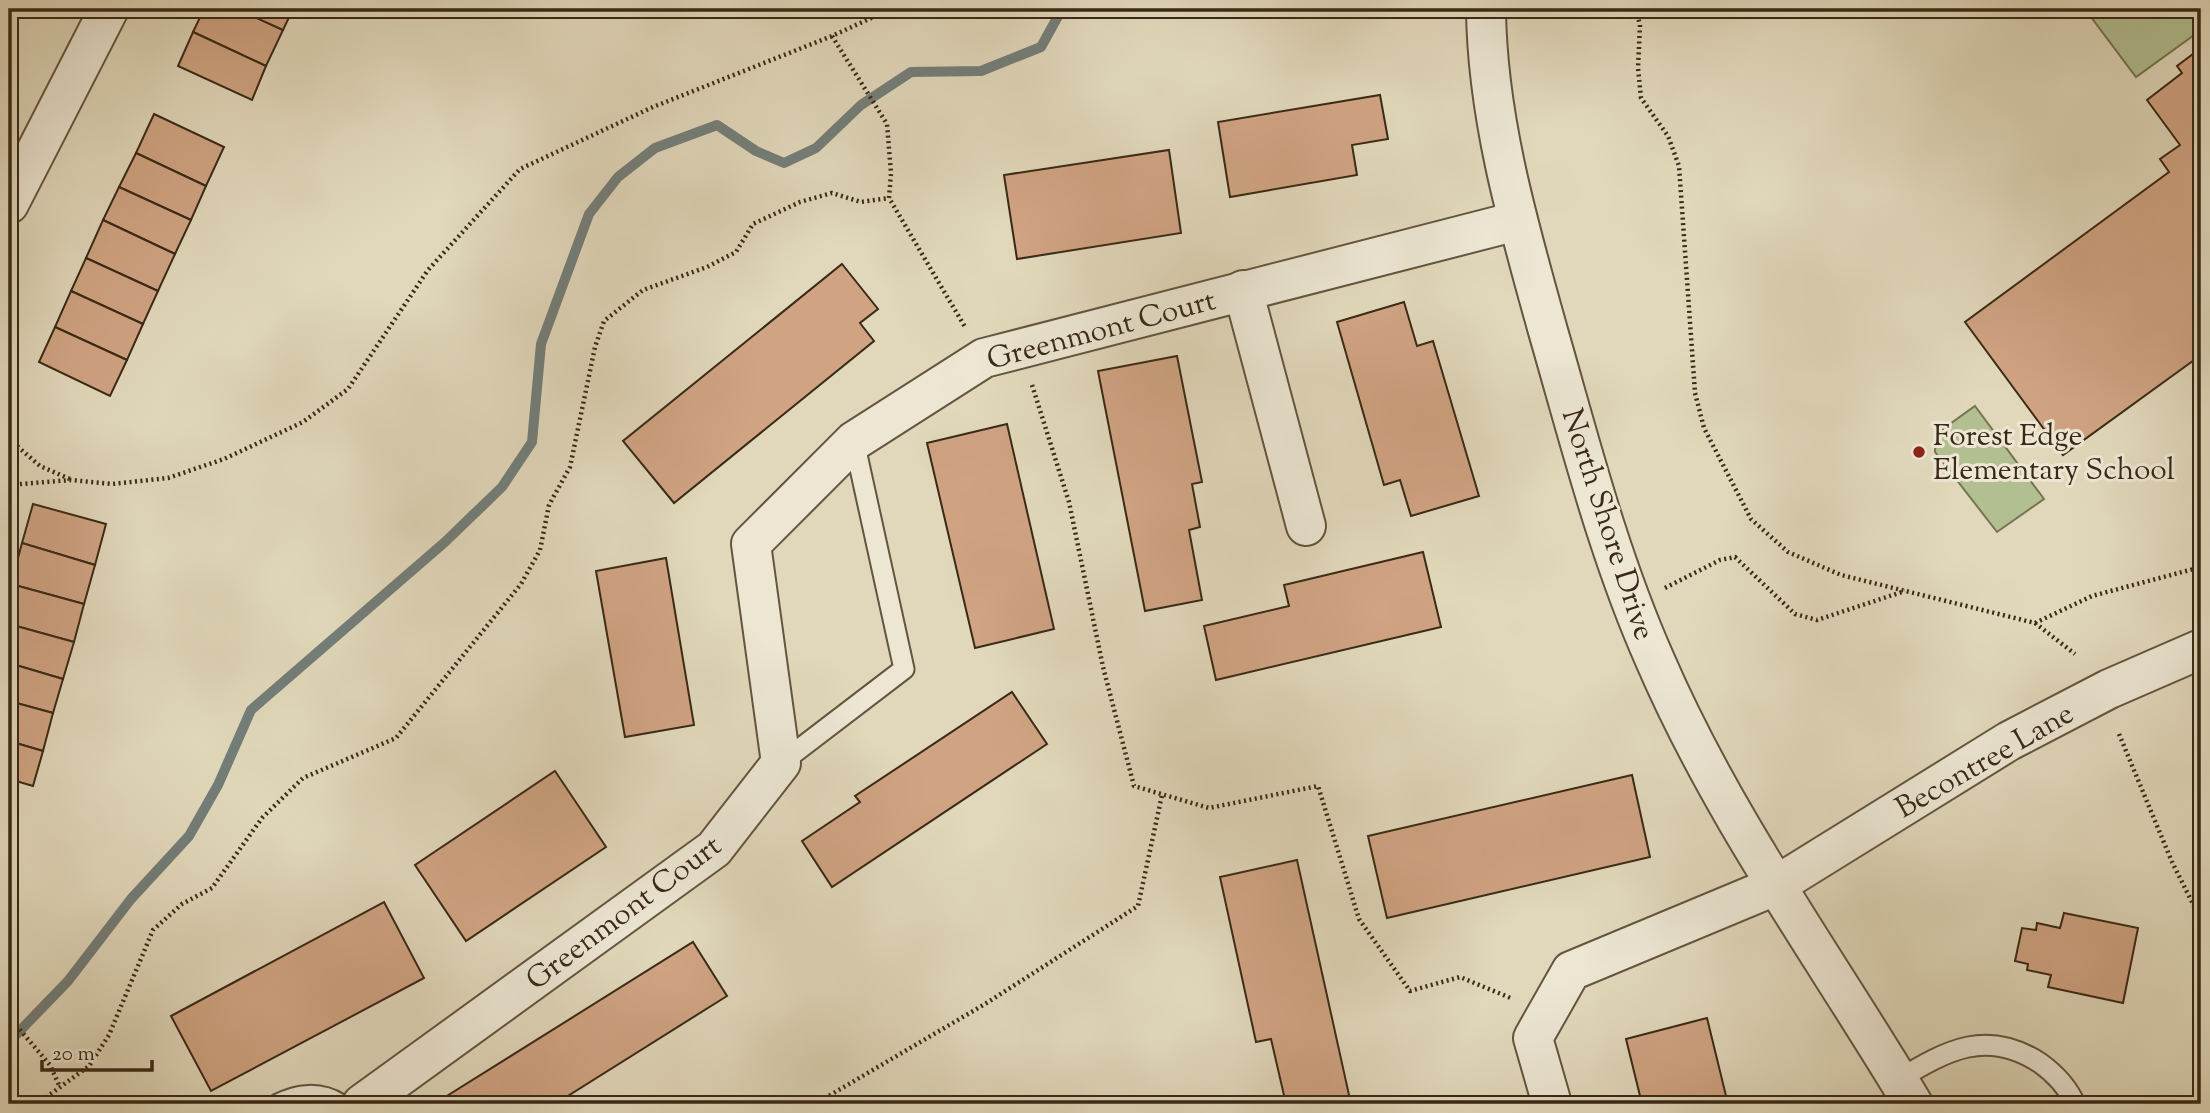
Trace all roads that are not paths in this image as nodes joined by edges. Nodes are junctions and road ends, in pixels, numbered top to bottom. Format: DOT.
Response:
graph roads {
  1 [pos="109,9"];
  2 [pos="1486,9"];
  3 [pos="9,204"];
  4 [pos="1517,221"];
  5 [pos="1243,290"];
  6 [pos="855,440"];
  7 [pos="1306,526"];
  8 [pos="2201,649"];
  9 [pos="781,762"];
  10 [pos="1775,886"];
  11 [pos="1905,1092"];
  12 [pos="278,1104"];
  13 [pos="340,1104"];
  14 [pos="362,1104"];
  15 [pos="1552,1104"];
  16 [pos="2075,1104"];
  1 -- 3 [label="street"];
  2 -- 4 [label="street, North Shore Drive"];
  4 -- 5 [label="street, Greenmont Court"];
  4 -- 10 [label="street, North Shore Drive"];
  5 -- 6 [label="street, Greenmont Court"];
  5 -- 7 [label="street"];
  6 -- 9 [label="street, Greenmont Court"];
  6 -- 9 [label="lane"];
  8 -- 10 [label="street, Becontree Lane"];
  9 -- 14 [label="street, Greenmont Court"];
  10 -- 11 [label="street, North Shore Drive"];
  10 -- 15 [label="street, Becontree Lane"];
  11 -- 16 [label="lane"];
  12 -- 13 [label="lane"];
}
